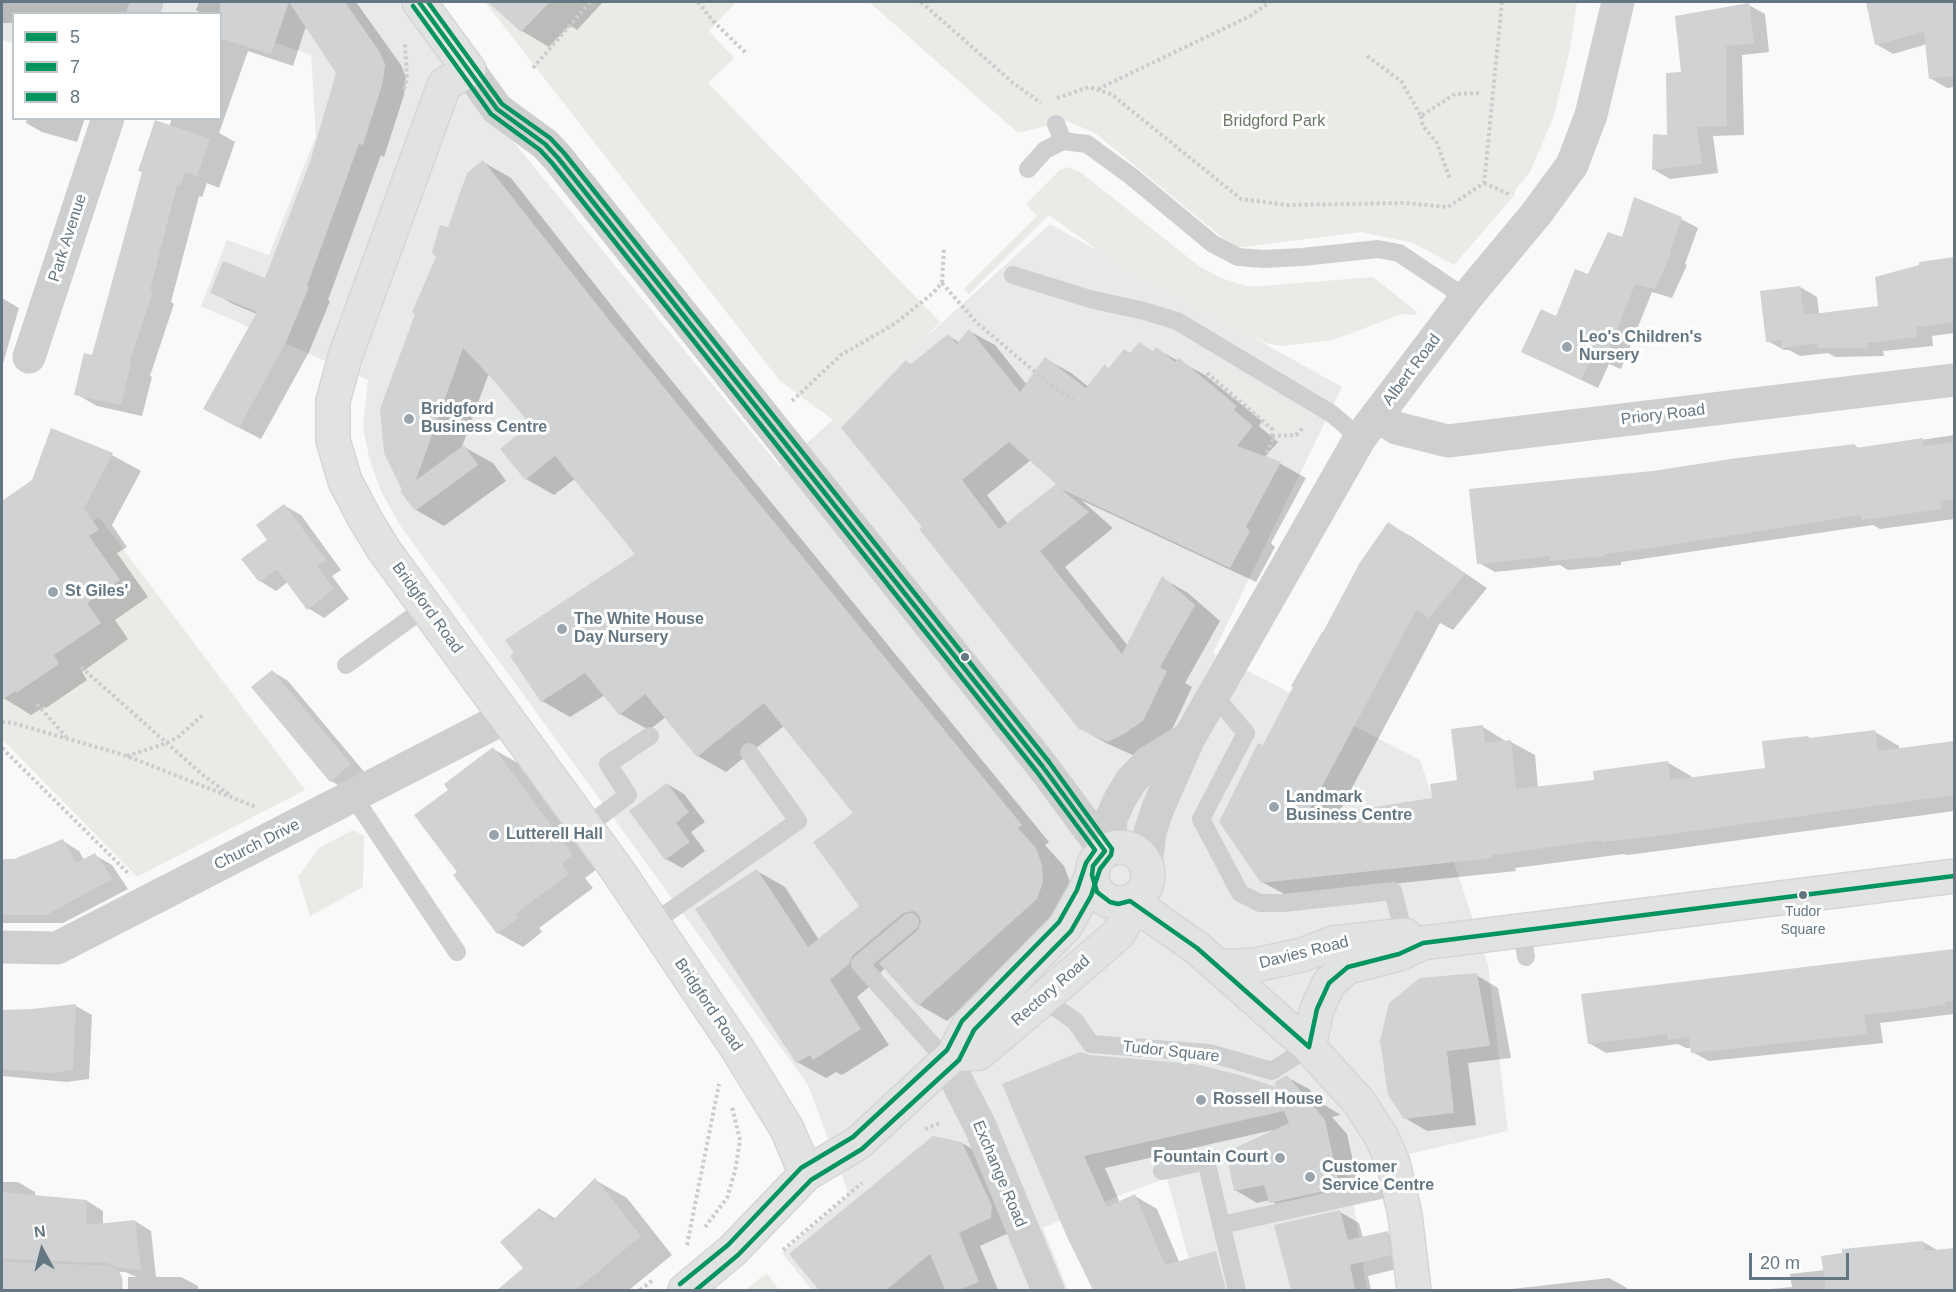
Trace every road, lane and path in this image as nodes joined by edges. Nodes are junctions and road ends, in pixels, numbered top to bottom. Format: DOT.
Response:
graph roads {
  1 [pos="419,2"];
  2 [pos="590,2"];
  3 [pos="698,2"];
  4 [pos="921,2"];
  5 [pos="1270,2"];
  6 [pos="1502,2"];
  7 [pos="1618,2"];
  8 [pos="747,54"];
  9 [pos="1367,56"];
  10 [pos="534,68"];
  11 [pos="469,70"];
  12 [pos="1097,89"];
  13 [pos="1480,93"];
  14 [pos="1421,116"];
  15 [pos="107,120"];
  16 [pos="1056,124"];
  17 [pos="1064,141"];
  18 [pos="1028,169"];
  19 [pos="1450,179"];
  20 [pos="1484,183"];
  21 [pos="1514,196"];
  22 [pos="944,248"];
  23 [pos="1013,275"];
  24 [pos="942,283"];
  25 [pos="1466,298"];
  26 [pos="29,357"];
  27 [pos="1207,373"];
  28 [pos="1954,380"];
  29 [pos="1075,401"];
  30 [pos="785,407"];
  31 [pos="1308,423"];
  32 [pos="1369,427"];
  33 [pos="1272,436"];
  34 [pos="1265,457"];
  35 [pos="426,607"];
  36 [pos="346,665"];
  37 [pos="81,667"];
  38 [pos="1213,694"];
  39 [pos="37,704"];
  40 [pos="204,714"];
  41 [pos="506,717"];
  42 [pos="2,722"];
  43 [pos="650,736"];
  44 [pos="66,737"];
  45 [pos="1189,738"];
  46 [pos="167,743"];
  47 [pos="2,748"];
  48 [pos="749,752"];
  49 [pos="126,756"];
  50 [pos="353,796"];
  51 [pos="235,798"];
  52 [pos="304,821"];
  53 [pos="586,827"];
  54 [pos="1102,859"];
  55 [pos="1954,876"];
  56 [pos="1137,887"];
  57 [pos="153,898"];
  58 [pos="910,922"];
  59 [pos="653,923"];
  60 [pos="1414,939"];
  61 [pos="2,947"];
  62 [pos="457,952"];
  63 [pos="1208,958"];
  64 [pos="1043,999"];
  65 [pos="1309,1047"];
  66 [pos="949,1058"];
  67 [pos="720,1080"];
  68 [pos="1162,1171"];
  69 [pos="806,1174"];
  70 [pos="1399,1186"];
  71 [pos="1221,1225"];
  72 [pos="687,1247"];
  73 [pos="2,1278"];
  74 [pos="106,1290"];
  75 [pos="685,1290"];
  76 [pos="1048,1290"];
  77 [pos="1237,1290"];
  78 [pos="1414,1290"];
  1 -- 11 [label="street"];
  2 -- 10 [label="path"];
  3 -- 8 [label="path"];
  4 -- 12 [label="path"];
  5 -- 12 [label="path"];
  6 -- 20 [label="path"];
  7 -- 25 [label="street, Albert Road"];
  9 -- 14 [label="path"];
  11 -- 35 [label="street, Bridgford Road"];
  11 -- 54 [label="street"];
  12 -- 20 [label="path"];
  13 -- 14 [label="path"];
  14 -- 19 [label="path"];
  15 -- 26 [label="street, Park Avenue"];
  16 -- 17 [label="lane"];
  17 -- 18 [label="lane"];
  17 -- 25 [label="lane"];
  20 -- 21 [label="path"];
  22 -- 24 [label="path"];
  23 -- 32 [label="lane"];
  24 -- 29 [label="path"];
  24 -- 30 [label="path"];
  25 -- 32 [label="street, Albert Road"];
  27 -- 33 [label="path"];
  28 -- 32 [label="street, Priory Road"];
  31 -- 33 [label="path"];
  32 -- 38 [label="street, Albert Road"];
  33 -- 34 [label="path"];
  35 -- 36 [label="lane"];
  35 -- 41 [label="street, Bridgford Road"];
  37 -- 46 [label="path"];
  38 -- 45 [label="street, Albert Road"];
  38 -- 60 [label="lane"];
  39 -- 44 [label="path"];
  40 -- 46 [label="path"];
  41 -- 50 [label="street, Church Drive"];
  41 -- 53 [label="street, Bridgford Road"];
  42 -- 44 [label="path"];
  43 -- 53 [label="lane"];
  44 -- 49 [label="path"];
  45 -- 54 [label="street"];
  45 -- 56 [label="street, Albert Road"];
  46 -- 49 [label="path"];
  46 -- 51 [label="path"];
  47 -- 57 [label="path"];
  48 -- 59 [label="lane"];
  49 -- 51 [label="path"];
  50 -- 52 [label="street, Church Drive"];
  50 -- 62 [label="lane"];
  51 -- 52 [label="path"];
  52 -- 57 [label="street, Church Drive"];
  53 -- 59 [label="street, Bridgford Road"];
  54 -- 56 [label="street"];
  54 -- 56 [label="street"];
  54 -- 66 [label="street, Rectory Road"];
  55 -- 60 [label="street, Davies Road"];
  56 -- 63 [label="street"];
  56 -- 64 [label="street, Rectory Road"];
  57 -- 61 [label="street, Church Drive"];
  58 -- 66 [label="lane"];
  59 -- 69 [label="street, Bridgford Road"];
  60 -- 63 [label="street, Davies Road"];
  60 -- 65 [label="street, Davies Road"];
  63 -- 65 [label="street"];
  64 -- 65 [label="lane, Tudor Square"];
  64 -- 66 [label="street, Rectory Road"];
  65 -- 70 [label="street"];
  66 -- 69 [label="street, Rectory Road"];
  66 -- 76 [label="street, Exchange Road"];
  67 -- 72 [label="path"];
  68 -- 71 [label="lane"];
  69 -- 75 [label="street, Rectory Road"];
  70 -- 71 [label="lane"];
  70 -- 78 [label="street"];
  71 -- 77 [label="lane"];
  73 -- 74 [label="street"];
}
